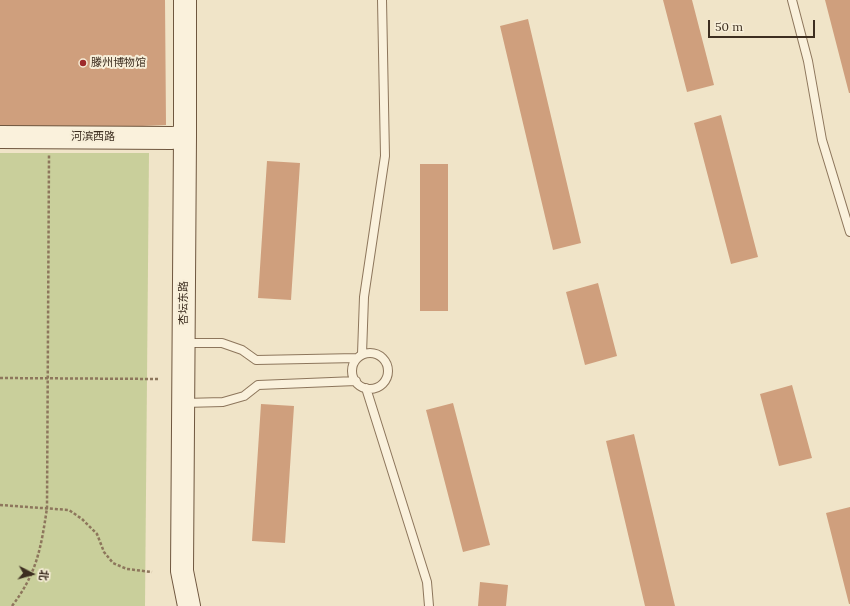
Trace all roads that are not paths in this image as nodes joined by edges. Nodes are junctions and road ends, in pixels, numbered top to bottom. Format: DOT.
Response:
graph roads {
  1 [pos="173,0"];
  2 [pos="185,0"];
  3 [pos="382,0"];
  4 [pos="792,0"];
  5 [pos="179,137"];
  6 [pos="0,138"];
  7 [pos="850,232"];
  8 [pos="184,343"];
  9 [pos="359,356"];
  10 [pos="356,382"];
  11 [pos="366,388"];
  12 [pos="183,403"];
  13 [pos="175,606"];
  14 [pos="189,606"];
  15 [pos="429,606"];
  1 -- 5 [label="street, 杏坛东路"];
  2 -- 5 [label="street, 杏坛东路"];
  3 -- 9 [label="lane"];
  4 -- 7 [label="lane"];
  5 -- 6 [label="street, 河滨西路"];
  5 -- 8 [label="street, 杏坛东路"];
  5 -- 13 [label="street, 杏坛东路"];
  8 -- 9 [label="lane"];
  8 -- 12 [label="street, 杏坛东路"];
  9 -- 10 [label="lane"];
  9 -- 11 [label="lane"];
  10 -- 11 [label="lane"];
  10 -- 12 [label="lane"];
  11 -- 15 [label="lane"];
  12 -- 14 [label="street, 杏坛东路"];
}
